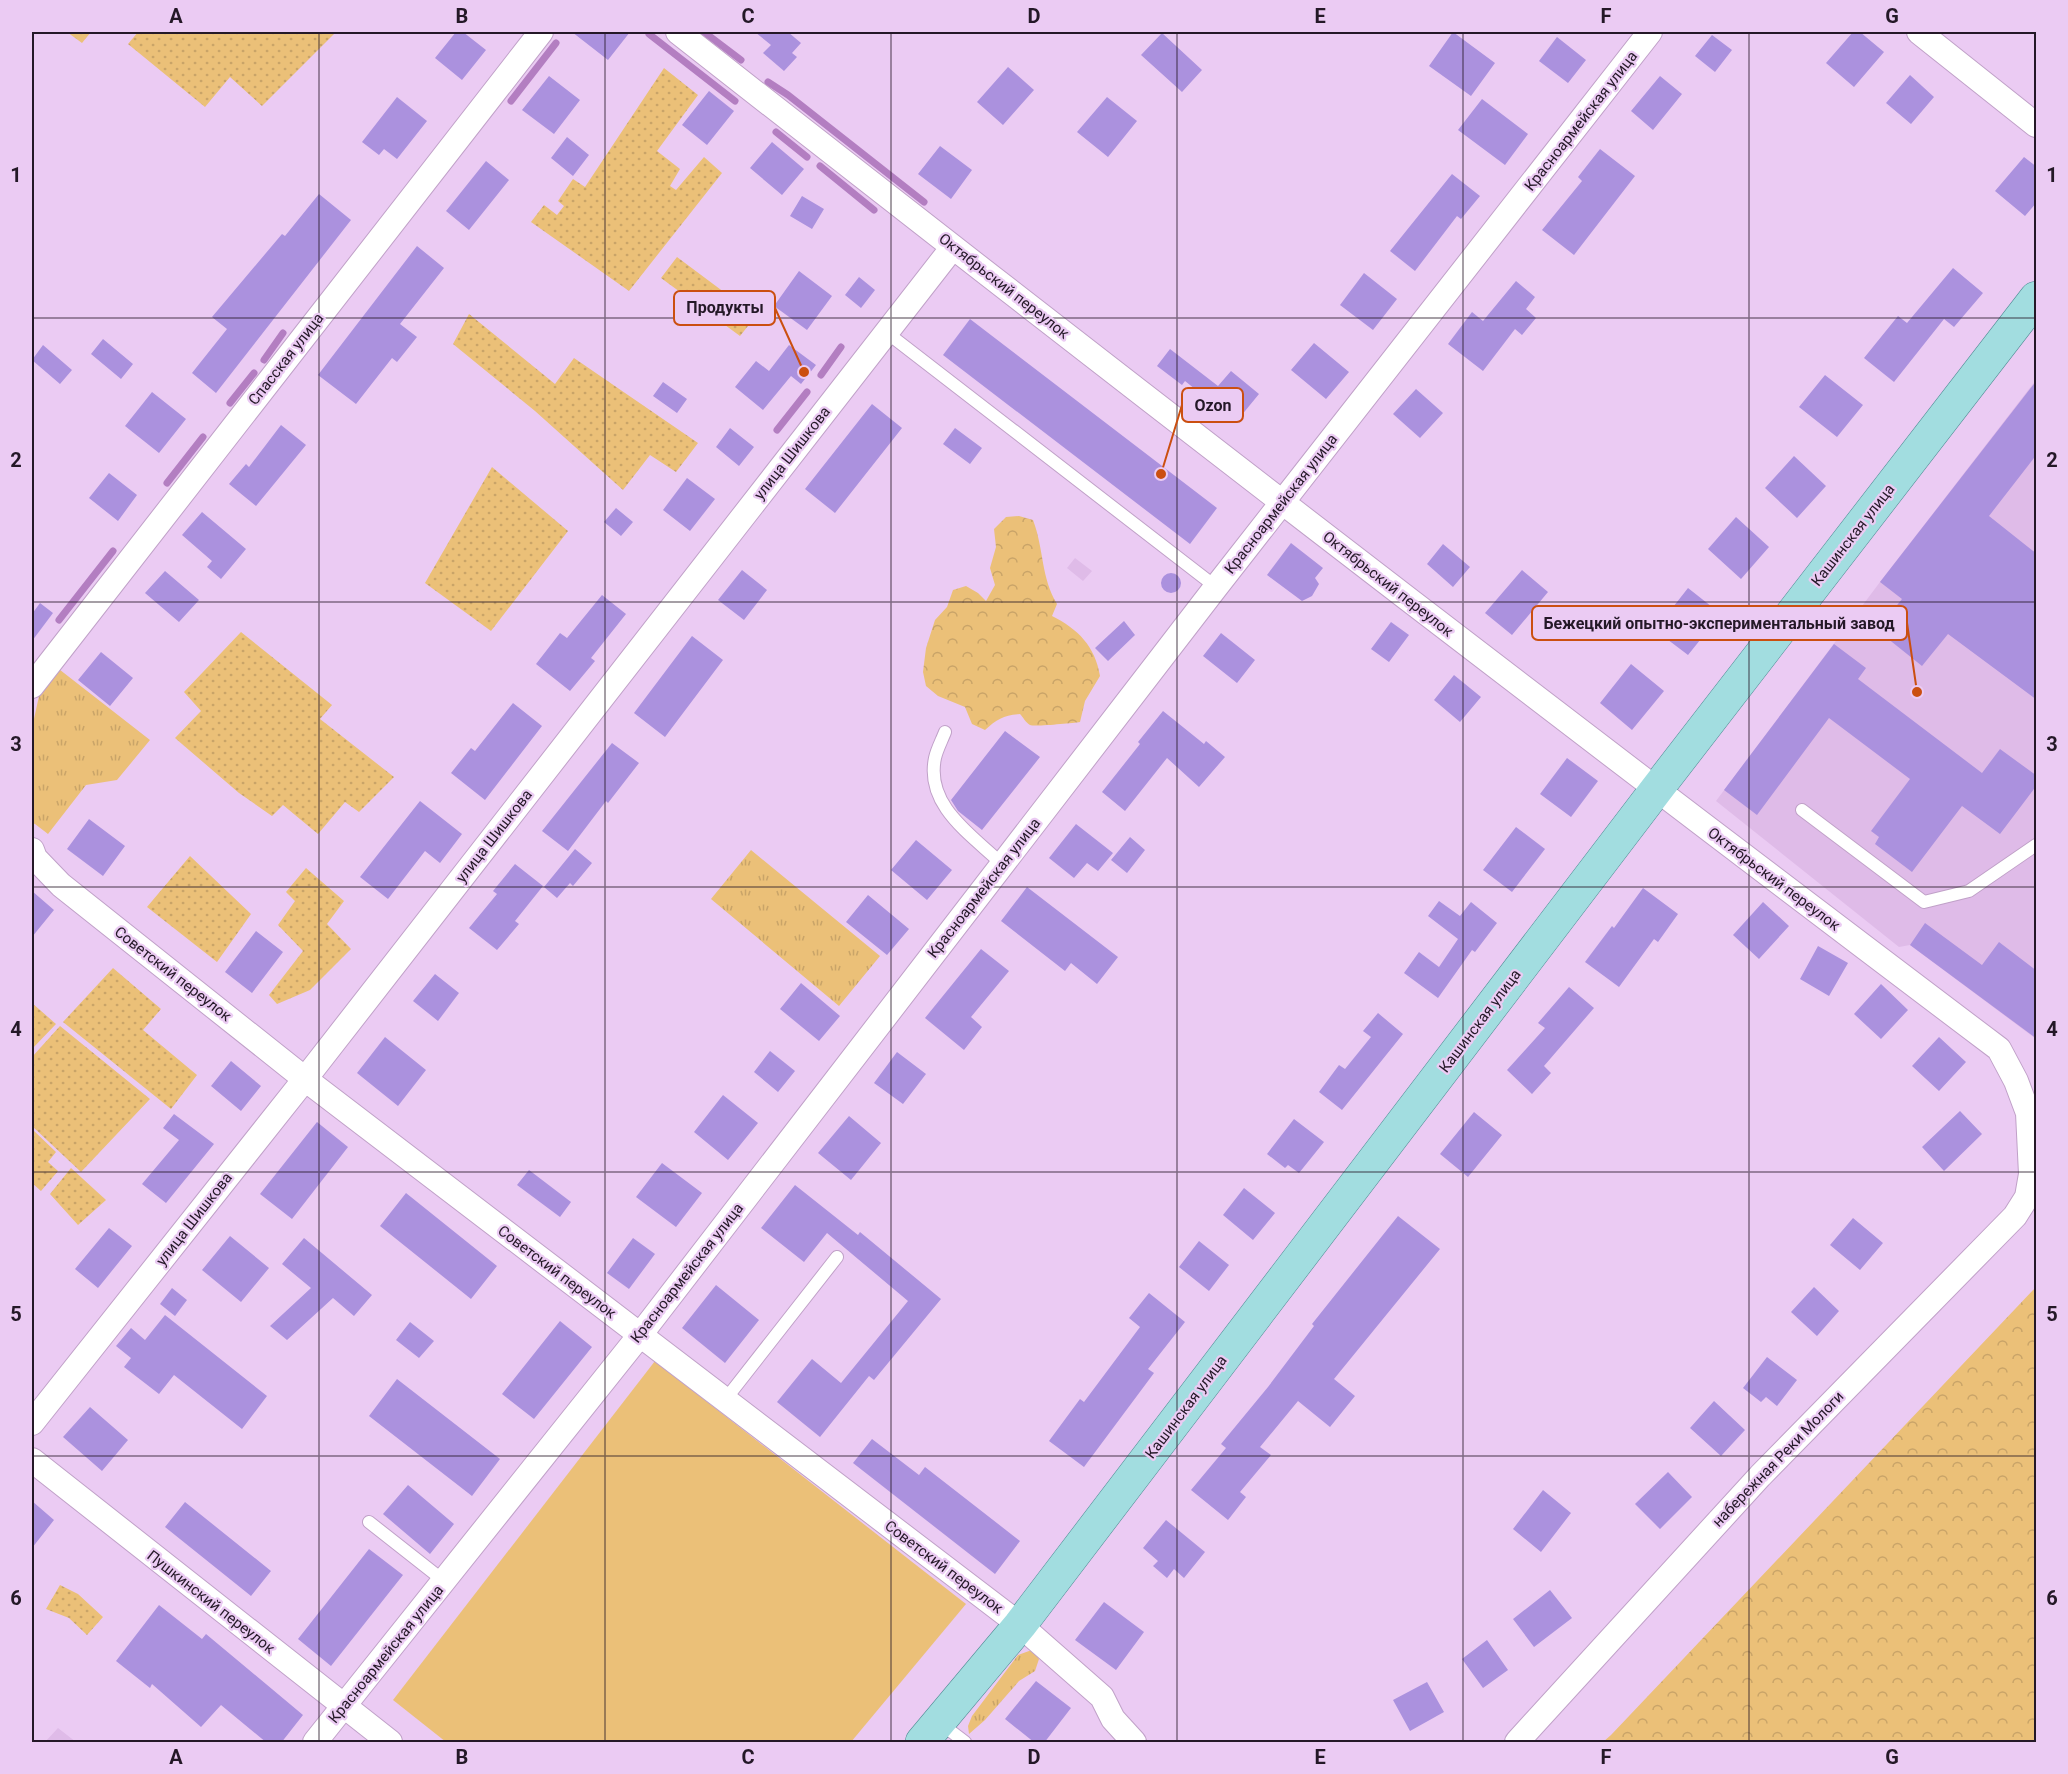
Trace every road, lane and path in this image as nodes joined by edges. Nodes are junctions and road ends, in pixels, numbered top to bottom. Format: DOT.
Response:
graph roads {
  1 [pos="541,32"];
  2 [pos="678,32"];
  3 [pos="1650,32"];
  4 [pos="1919,32"];
  5 [pos="2037,125"];
  6 [pos="953,247"];
  7 [pos="2037,298"];
  8 [pos="886,332"];
  9 [pos="1282,503"];
  10 [pos="1216,587"];
  11 [pos="32,686"];
  12 [pos="945,732"];
  13 [pos="1656,790"];
  14 [pos="1802,810"];
  15 [pos="2037,845"];
  16 [pos="32,850"];
  17 [pos="1002,864"];
  18 [pos="305,1079"];
  19 [pos="2031,1174"];
  20 [pos="837,1257"];
  21 [pos="640,1335"];
  22 [pos="725,1400"];
  23 [pos="32,1423"];
  24 [pos="32,1460"];
  25 [pos="369,1522"];
  26 [pos="444,1581"];
  27 [pos="1020,1625"];
  28 [pos="344,1707"];
  29 [pos="931,1733"];
  30 [pos="315,1743"];
  31 [pos="390,1743"];
  32 [pos="965,1743"];
  33 [pos="1134,1743"];
  34 [pos="1517,1743"];
  1 -- 11 [label="street, Спасская улица"];
  2 -- 6 [label="street, Октябрьский переулок"];
  3 -- 9 [label="street, Красноармейская улица"];
  4 -- 5 [label="street"];
  6 -- 8 [label="street, улица Шишкова"];
  6 -- 9 [label="street, Октябрьский переулок"];
  7 -- 13 [label="main road, Кашинская улица"];
  8 -- 10 [label="lane"];
  8 -- 18 [label="street, улица Шишкова"];
  9 -- 10 [label="street, Красноармейская улица"];
  9 -- 13 [label="street, Октябрьский переулок"];
  10 -- 17 [label="street, Красноармейская улица"];
  12 -- 17 [label="lane"];
  13 -- 19 [label="street, Октябрьский переулок"];
  13 -- 27 [label="main road, Кашинская улица"];
  14 -- 15 [label="lane"];
  16 -- 18 [label="street, Советский переулок"];
  17 -- 21 [label="street, Красноармейская улица"];
  18 -- 21 [label="street, Советский переулок"];
  18 -- 23 [label="street, улица Шишкова"];
  19 -- 34 [label="street, набережная Реки Мологи"];
  20 -- 22 [label="lane"];
  21 -- 22 [label="street, Советский переулок"];
  21 -- 26 [label="street, Красноармейская улица"];
  22 -- 27 [label="street, Советский переулок"];
  24 -- 28 [label="street, Пушкинский переулок"];
  25 -- 26 [label="lane"];
  26 -- 28 [label="street, Красноармейская улица"];
  27 -- 29 [label="main road, Кашинская улица"];
  27 -- 33 [label="street, Советский переулок"];
  28 -- 30 [label="street, Красноармейская улица"];
  28 -- 31 [label="street, Пушкинский переулок"];
  29 -- 32 [label="lane"];
}
